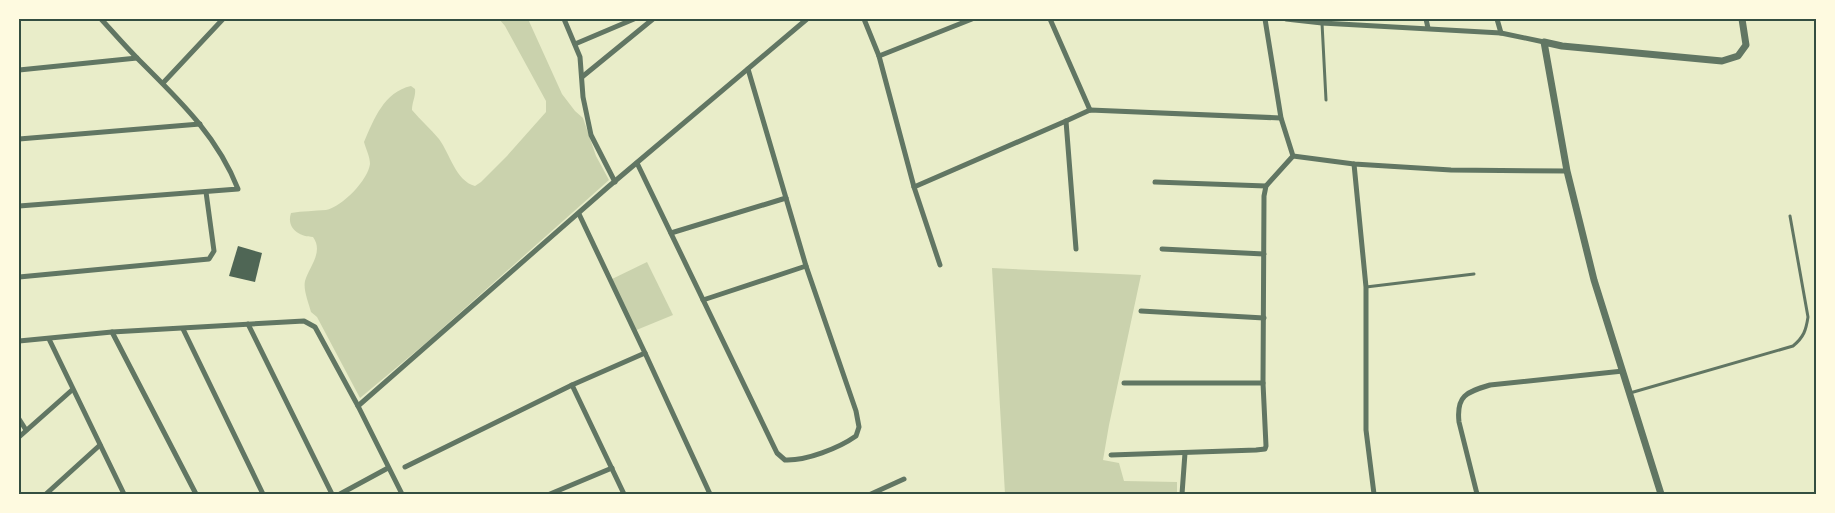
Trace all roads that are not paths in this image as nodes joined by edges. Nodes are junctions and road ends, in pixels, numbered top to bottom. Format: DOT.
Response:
graph roads {
  1 [pos="101,19"];
  2 [pos="223,19"];
  3 [pos="564,19"];
  4 [pos="634,19"];
  5 [pos="653,19"];
  6 [pos="807,19"];
  7 [pos="864,19"];
  8 [pos="972,19"];
  9 [pos="1050,19"];
  10 [pos="1264,19"];
  11 [pos="1286,19"];
  12 [pos="1426,19"];
  13 [pos="1497,19"];
  14 [pos="1742,19"];
  15 [pos="1352,21"];
  16 [pos="1322,23"];
  17 [pos="1428,28"];
  18 [pos="1501,33"];
  19 [pos="1544,42"];
  20 [pos="575,44"];
  21 [pos="879,56"];
  22 [pos="137,58"];
  23 [pos="748,69"];
  24 [pos="19,70"];
  25 [pos="582,77"];
  26 [pos="162,83"];
  27 [pos="1326,100"];
  28 [pos="1090,110"];
  29 [pos="1280,118"];
  30 [pos="1066,122"];
  31 [pos="200,124"];
  32 [pos="19,139"];
  33 [pos="1293,156"];
  34 [pos="637,163"];
  35 [pos="1354,164"];
  36 [pos="1566,171"];
  37 [pos="615,182"];
  38 [pos="1155,182"];
  39 [pos="1266,186"];
  40 [pos="914,187"];
  41 [pos="206,192"];
  42 [pos="786,198"];
  43 [pos="19,206"];
  44 [pos="579,214"];
  45 [pos="1790,216"];
  46 [pos="671,233"];
  47 [pos="1076,249"];
  48 [pos="1162,249"];
  49 [pos="1264,254"];
  50 [pos="940,265"];
  51 [pos="806,266"];
  52 [pos="1474,274"];
  53 [pos="19,277"];
  54 [pos="1366,287"];
  55 [pos="703,300"];
  56 [pos="1141,312"];
  57 [pos="1264,318"];
  58 [pos="248,324"];
  59 [pos="183,329"];
  60 [pos="112,332"];
  61 [pos="49,339"];
  62 [pos="19,341"];
  63 [pos="645,354"];
  64 [pos="1623,371"];
  65 [pos="1124,383"];
  66 [pos="1262,383"];
  67 [pos="572,386"];
  68 [pos="72,390"];
  69 [pos="1630,393"];
  70 [pos="358,406"];
  71 [pos="19,419"];
  72 [pos="26,430"];
  73 [pos="19,437"];
  74 [pos="100,445"];
  75 [pos="1185,453"];
  76 [pos="1111,455"];
  77 [pos="405,467"];
  78 [pos="388,468"];
  79 [pos="612,468"];
  80 [pos="904,478"];
  81 [pos="46,494"];
  82 [pos="124,494"];
  83 [pos="196,494"];
  84 [pos="263,494"];
  85 [pos="332,494"];
  86 [pos="340,494"];
  87 [pos="402,494"];
  88 [pos="550,494"];
  89 [pos="624,494"];
  90 [pos="710,494"];
  91 [pos="871,494"];
  92 [pos="1182,494"];
  93 [pos="1374,494"];
  94 [pos="1477,494"];
  95 [pos="1661,494"];
  1 -- 22 [label="street"];
  2 -- 26 [label="street"];
  3 -- 20 [label="street"];
  4 -- 20 [label="street"];
  5 -- 25 [label="street"];
  6 -- 23 [label="street"];
  7 -- 21 [label="street"];
  8 -- 21 [label="street"];
  9 -- 28 [label="street"];
  10 -- 29 [label="street"];
  11 -- 16 [label="street"];
  12 -- 17 [label="street"];
  13 -- 18 [label="street"];
  14 -- 19 [label="street"];
  15 -- 16 [label="street"];
  15 -- 17 [label="street"];
  16 -- 27 [label="lane"];
  17 -- 18 [label="street"];
  18 -- 19 [label="street"];
  19 -- 36 [label="street"];
  20 -- 25 [label="street"];
  21 -- 40 [label="street"];
  22 -- 24 [label="street"];
  22 -- 26 [label="street"];
  23 -- 34 [label="street"];
  23 -- 42 [label="street"];
  25 -- 37 [label="street"];
  26 -- 31 [label="street"];
  28 -- 29 [label="street"];
  28 -- 30 [label="street"];
  29 -- 33 [label="street"];
  30 -- 40 [label="street"];
  30 -- 47 [label="street"];
  31 -- 32 [label="street"];
  31 -- 41 [label="street"];
  33 -- 35 [label="street"];
  33 -- 39 [label="street"];
  34 -- 37 [label="street"];
  34 -- 46 [label="street"];
  35 -- 36 [label="street"];
  35 -- 54 [label="street"];
  36 -- 64 [label="street"];
  37 -- 44 [label="street"];
  38 -- 39 [label="street"];
  39 -- 49 [label="street"];
  40 -- 50 [label="street"];
  41 -- 43 [label="street"];
  41 -- 53 [label="street"];
  42 -- 46 [label="street"];
  42 -- 51 [label="street"];
  44 -- 63 [label="street"];
  44 -- 70 [label="street"];
  45 -- 69 [label="lane"];
  46 -- 55 [label="street"];
  48 -- 49 [label="street"];
  49 -- 57 [label="street"];
  51 -- 55 [label="street"];
  51 -- 55 [label="street"];
  52 -- 54 [label="lane"];
  54 -- 93 [label="street"];
  56 -- 57 [label="street"];
  57 -- 66 [label="street"];
  58 -- 59 [label="street"];
  58 -- 70 [label="street"];
  58 -- 85 [label="street"];
  59 -- 60 [label="street"];
  59 -- 84 [label="street"];
  60 -- 61 [label="street"];
  60 -- 83 [label="street"];
  61 -- 62 [label="street"];
  61 -- 68 [label="street"];
  63 -- 67 [label="street"];
  63 -- 90 [label="street"];
  64 -- 69 [label="street"];
  64 -- 94 [label="street"];
  65 -- 66 [label="street"];
  66 -- 75 [label="street"];
  67 -- 77 [label="street"];
  67 -- 79 [label="street"];
  68 -- 72 [label="street"];
  68 -- 74 [label="street"];
  69 -- 95 [label="street"];
  70 -- 78 [label="street"];
  71 -- 72 [label="street"];
  72 -- 73 [label="street"];
  74 -- 81 [label="street"];
  74 -- 82 [label="street"];
  75 -- 76 [label="street"];
  75 -- 92 [label="street"];
  78 -- 86 [label="street"];
  78 -- 87 [label="street"];
  79 -- 88 [label="street"];
  79 -- 89 [label="street"];
  80 -- 91 [label="street"];
}
